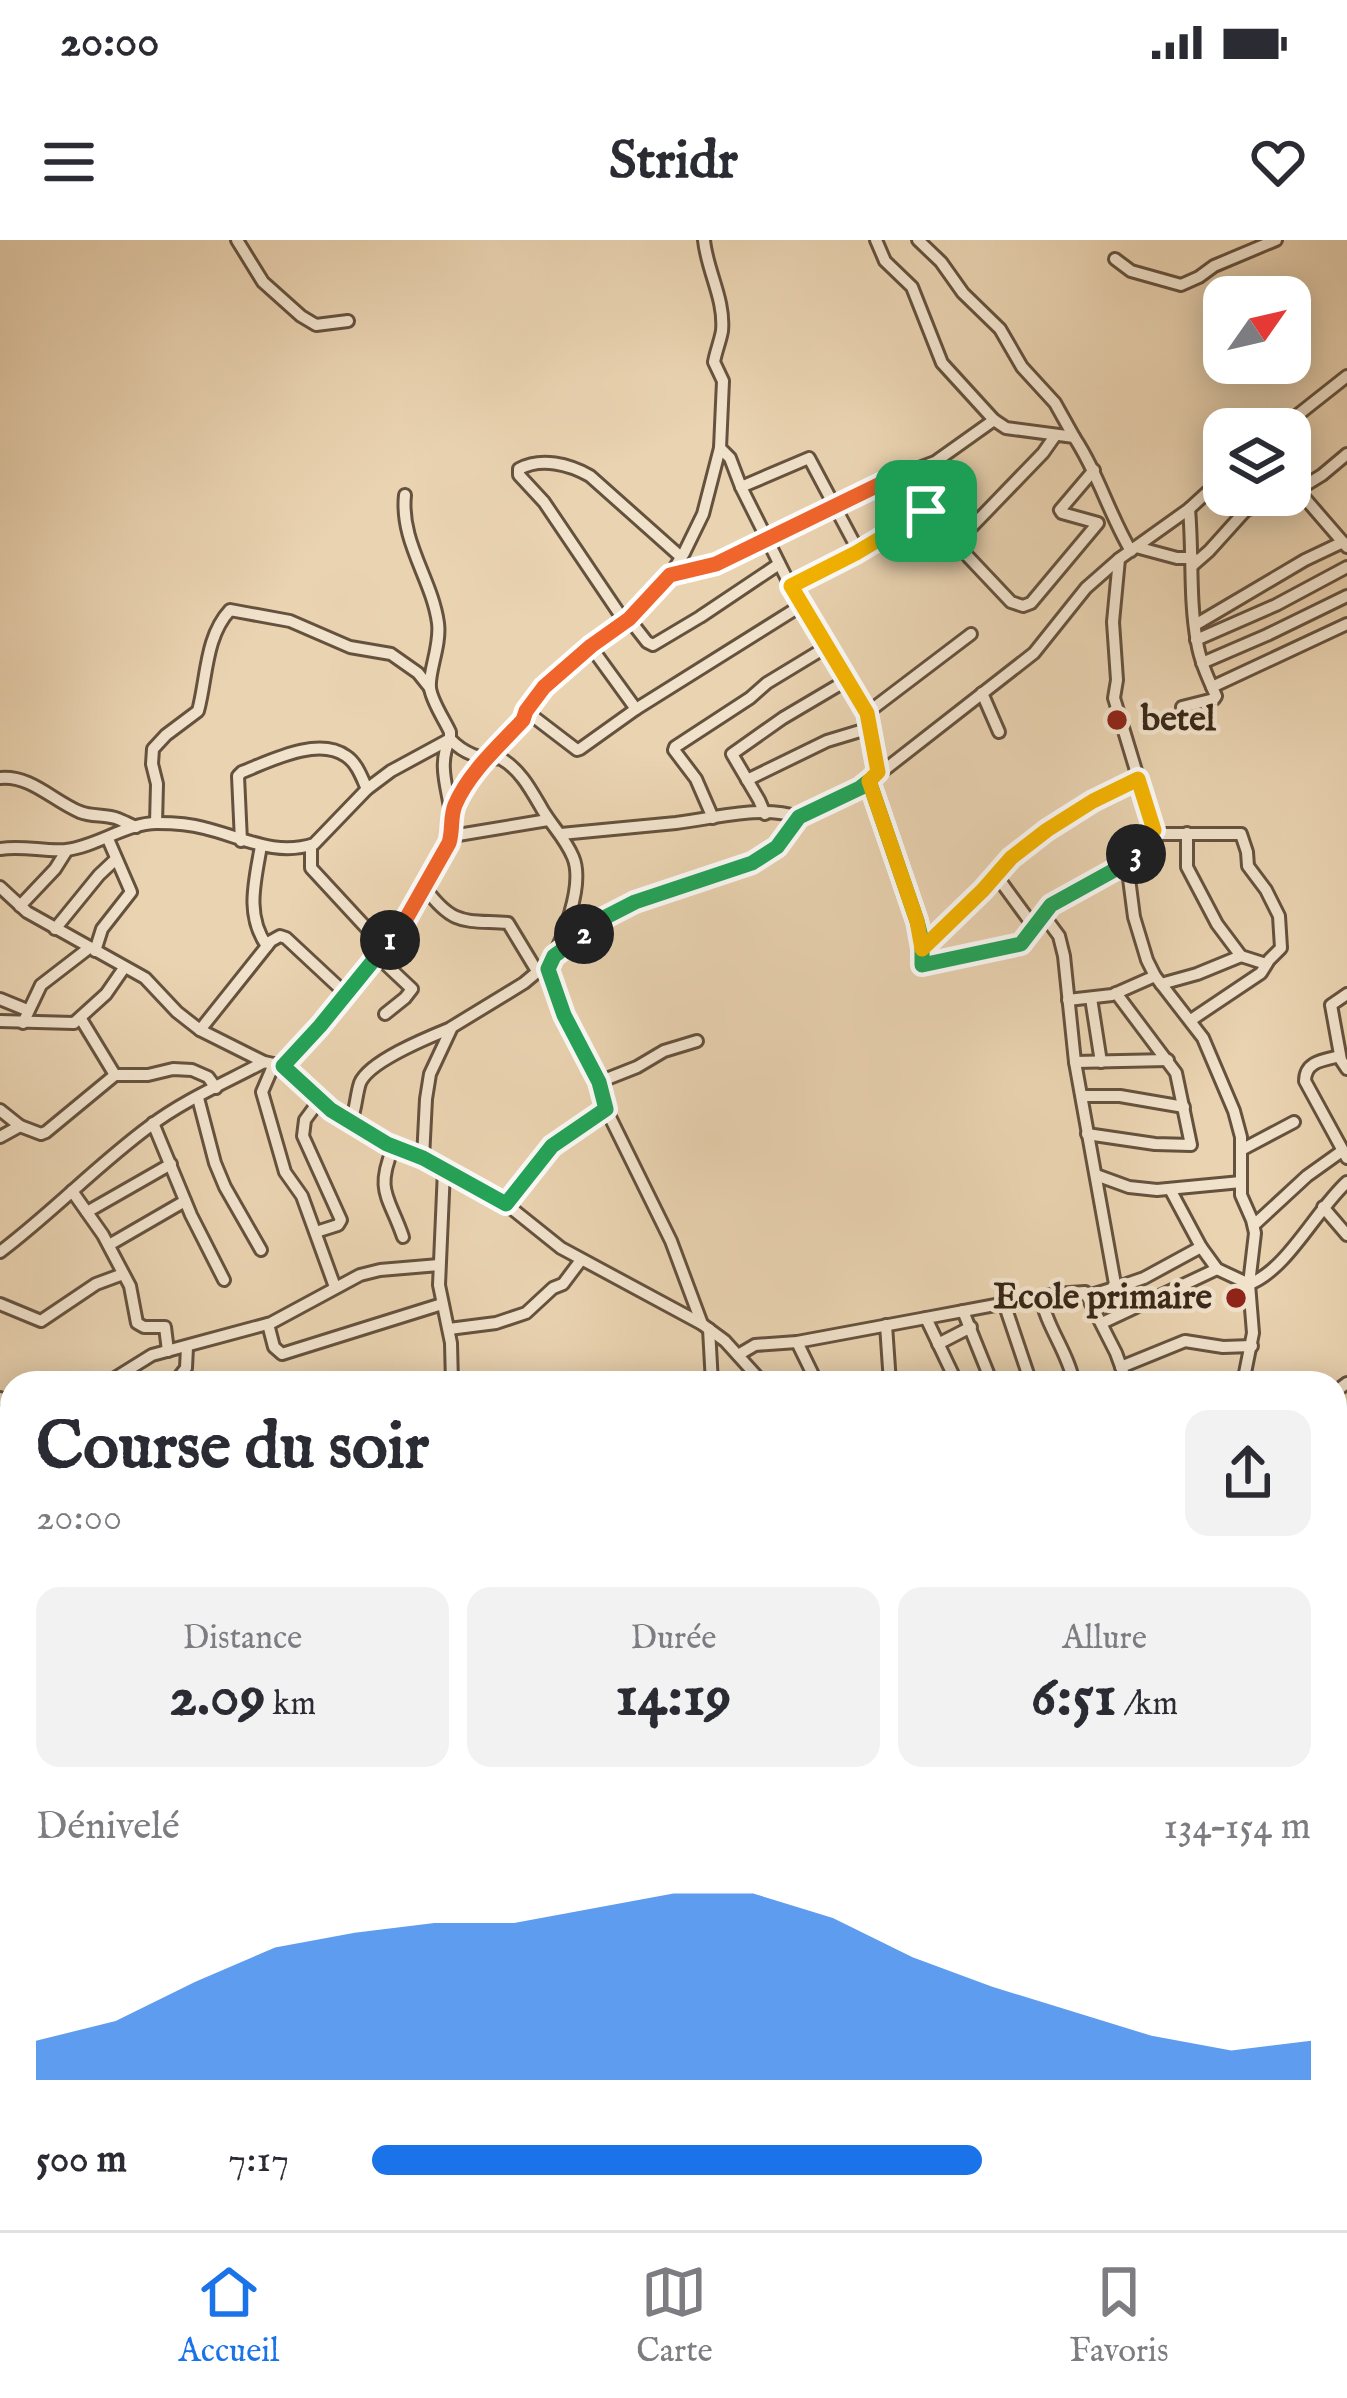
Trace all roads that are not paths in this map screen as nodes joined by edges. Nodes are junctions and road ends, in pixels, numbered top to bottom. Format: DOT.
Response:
graph roads {
  1 [pos="237,240"];
  2 [pos="704,240"];
  3 [pos="876,240"];
  4 [pos="918,240"];
  5 [pos="1276,240"];
  6 [pos="1115,260"];
  7 [pos="348,321"];
  8 [pos="1347,376"];
  9 [pos="1307,408"];
  10 [pos="994,420"];
  11 [pos="1054,436"];
  12 [pos="1074,437"];
  13 [pos="720,448"];
  14 [pos="1345,462"];
  15 [pos="1094,470"];
  16 [pos="905,472"];
  17 [pos="1311,480"];
  18 [pos="741,487"];
  19 [pos="405,495"];
  20 [pos="1203,496"];
  21 [pos="834,506"];
  22 [pos="1189,509"];
  23 [pos="1311,510"];
  24 [pos="1241,516"];
  25 [pos="1113,517"];
  26 [pos="1098,524"];
  27 [pos="768,541"];
  28 [pos="1345,544"];
  29 [pos="1133,549"];
  30 [pos="859,552"];
  31 [pos="681,557"];
  32 [pos="1119,560"];
  33 [pos="1193,561"];
  34 [pos="779,564"];
  35 [pos="1347,567"];
  36 [pos="670,575"];
  37 [pos="791,586"];
  38 [pos="1347,596"];
  39 [pos="802,605"];
  40 [pos="627,620"];
  41 [pos="1347,624"];
  42 [pos="1195,625"];
  43 [pos="971,634"];
  44 [pos="1196,640"];
  45 [pos="591,646"];
  46 [pos="828,646"];
  47 [pos="1202,663"];
  48 [pos="849,680"];
  49 [pos="1212,687"];
  50 [pos="430,688"];
  51 [pos="982,693"];
  52 [pos="1182,706"];
  53 [pos="636,709"];
  54 [pos="526,711"];
  55 [pos="867,713"];
  56 [pos="870,728"];
  57 [pos="999,732"];
  58 [pos="449,739"];
  59 [pos="487,760"];
  60 [pos="874,777"];
  61 [pos="0,778"];
  62 [pos="1138,779"];
  63 [pos="747,780"];
  64 [pos="368,789"];
  65 [pos="453,810"];
  66 [pos="764,814"];
  67 [pos="799,817"];
  68 [pos="712,818"];
  69 [pos="548,820"];
  70 [pos="156,823"];
  71 [pos="136,827"];
  72 [pos="1187,833"];
  73 [pos="561,834"];
  74 [pos="1152,834"];
  75 [pos="452,836"];
  76 [pos="109,838"];
  77 [pos="241,841"];
  78 [pos="311,845"];
  79 [pos="261,846"];
  80 [pos="0,849"];
  81 [pos="67,850"];
  82 [pos="116,859"];
  83 [pos="1127,863"];
  84 [pos="996,875"];
  85 [pos="0,888"];
  86 [pos="424,888"];
  87 [pos="20,906"];
  88 [pos="1042,914"];
  89 [pos="1034,927"];
  90 [pos="56,929"];
  91 [pos="266,946"];
  92 [pos="922,949"];
  93 [pos="92,950"];
  94 [pos="381,952"];
  95 [pos="554,956"];
  96 [pos="1241,956"];
  97 [pos="1266,964"];
  98 [pos="124,968"];
  99 [pos="537,971"];
  100 [pos="1158,980"];
  101 [pos="345,993"];
  102 [pos="1116,993"];
  103 [pos="1347,994"];
  104 [pos="1091,998"];
  105 [pos="0,999"];
  106 [pos="1068,1000"];
  107 [pos="385,1013"];
  108 [pos="25,1016"];
  109 [pos="81,1019"];
  110 [pos="1191,1020"];
  111 [pos="0,1022"];
  112 [pos="452,1027"];
  113 [pos="200,1030"];
  114 [pos="698,1041"];
  115 [pos="1340,1056"];
  116 [pos="1168,1060"];
  117 [pos="1075,1062"];
  118 [pos="1101,1062"];
  119 [pos="274,1064"];
  120 [pos="1347,1069"];
  121 [pos="115,1075"];
  122 [pos="599,1082"];
  123 [pos="216,1088"];
  124 [pos="1082,1096"];
  125 [pos="198,1098"];
  126 [pos="320,1101"];
  127 [pos="1184,1107"];
  128 [pos="606,1109"];
  129 [pos="0,1110"];
  130 [pos="351,1121"];
  131 [pos="1294,1122"];
  132 [pos="154,1123"];
  133 [pos="20,1126"];
  134 [pos="1087,1133"];
  135 [pos="0,1137"];
  136 [pos="393,1148"];
  137 [pos="1243,1149"];
  138 [pos="1345,1154"];
  139 [pos="423,1158"];
  140 [pos="171,1164"];
  141 [pos="444,1170"];
  142 [pos="1096,1174"];
  143 [pos="1240,1182"];
  144 [pos="1347,1182"];
  145 [pos="72,1191"];
  146 [pos="1172,1191"];
  147 [pos="185,1201"];
  148 [pos="506,1204"];
  149 [pos="1323,1207"];
  150 [pos="87,1212"];
  151 [pos="1254,1225"];
  152 [pos="316,1232"];
  153 [pos="1347,1235"];
  154 [pos="403,1238"];
  155 [pos="109,1245"];
  156 [pos="1201,1247"];
  157 [pos="261,1250"];
  158 [pos="0,1252"];
  159 [pos="581,1260"];
  160 [pos="439,1265"];
  161 [pos="1216,1269"];
  162 [pos="123,1274"];
  163 [pos="224,1280"];
  164 [pos="1250,1284"];
  165 [pos="334,1287"];
  166 [pos="1114,1288"];
  167 [pos="1088,1296"];
  168 [pos="1041,1297"];
  169 [pos="0,1304"];
  170 [pos="442,1304"];
  171 [pos="1004,1304"];
  172 [pos="963,1311"];
  173 [pos="926,1318"];
  174 [pos="1102,1323"];
  175 [pos="268,1324"];
  176 [pos="886,1325"];
  177 [pos="705,1327"];
  178 [pos="971,1328"];
  179 [pos="449,1329"];
  180 [pos="796,1342"];
  181 [pos="938,1344"];
  182 [pos="1252,1346"];
  183 [pos="188,1347"];
  184 [pos="168,1351"];
  185 [pos="737,1355"];
  186 [pos="1121,1367"];
  187 [pos="126,1371"];
  188 [pos="182,1371"];
  189 [pos="451,1371"];
  190 [pos="710,1371"];
  191 [pos="752,1371"];
  192 [pos="811,1371"];
  193 [pos="889,1371"];
  194 [pos="951,1371"];
  195 [pos="987,1371"];
  196 [pos="1027,1371"];
  197 [pos="1071,1371"];
  198 [pos="1122,1371"];
  199 [pos="1246,1371"];
  1 -- 7 [label="street"];
  2 -- 13 [label="street"];
  3 -- 10 [label="street"];
  4 -- 12 [label="street"];
  5 -- 6 [label="street"];
  8 -- 9 [label="street"];
  10 -- 11 [label="street"];
  10 -- 16 [label="street"];
  11 -- 12 [label="street"];
  11 -- 26 [label="street"];
  12 -- 15 [label="street"];
  13 -- 18 [label="street"];
  13 -- 31 [label="street"];
  14 -- 17 [label="street"];
  15 -- 25 [label="street"];
  15 -- 26 [label="street"];
  16 -- 21 [label="street"];
  16 -- 30 [label="street"];
  18 -- 21 [label="street"];
  18 -- 27 [label="street"];
  19 -- 50 [label="street"];
  20 -- 22 [label="street"];
  21 -- 27 [label="street"];
  21 -- 30 [label="street"];
  22 -- 29 [label="street"];
  22 -- 33 [label="street"];
  23 -- 28 [label="street"];
  24 -- 33 [label="street"];
  25 -- 26 [label="street"];
  25 -- 29 [label="street"];
  27 -- 34 [label="street"];
  27 -- 36 [label="street"];
  28 -- 42 [label="street"];
  29 -- 32 [label="street"];
  29 -- 33 [label="street"];
  30 -- 37 [label="street"];
  31 -- 36 [label="street"];
  31 -- 40 [label="street"];
  32 -- 51 [label="street"];
  32 -- 62 [label="street"];
  33 -- 42 [label="street"];
  34 -- 37 [label="street"];
  34 -- 40 [label="street"];
  35 -- 44 [label="street"];
  36 -- 40 [label="street"];
  37 -- 39 [label="street"];
  38 -- 47 [label="street"];
  39 -- 46 [label="street"];
  39 -- 53 [label="street"];
  40 -- 45 [label="street"];
  41 -- 49 [label="street"];
  42 -- 44 [label="street"];
  43 -- 55 [label="street"];
  44 -- 47 [label="street"];
  45 -- 53 [label="street"];
  45 -- 54 [label="street"];
  46 -- 48 [label="street"];
  46 -- 68 [label="street"];
  47 -- 49 [label="street"];
  48 -- 55 [label="street"];
  48 -- 63 [label="street"];
  49 -- 52 [label="street"];
  50 -- 58 [label="street"];
  50 -- 70 [label="street"];
  51 -- 57 [label="street"];
  51 -- 60 [label="street"];
  53 -- 54 [label="street"];
  54 -- 59 [label="street"];
  55 -- 56 [label="street"];
  56 -- 60 [label="street"];
  56 -- 63 [label="street"];
  58 -- 59 [label="street"];
  58 -- 64 [label="street"];
  58 -- 65 [label="street"];
  59 -- 65 [label="street"];
  59 -- 69 [label="street"];
  60 -- 67 [label="street"];
  60 -- 92 [label="street"];
  61 -- 71 [label="street"];
  62 -- 74 [label="street"];
  62 -- 84 [label="street"];
  63 -- 66 [label="street"];
  64 -- 77 [label="street"];
  64 -- 78 [label="street"];
  65 -- 75 [label="street"];
  66 -- 67 [label="street"];
  66 -- 68 [label="street"];
  67 -- 95 [label="street"];
  68 -- 73 [label="street"];
  69 -- 73 [label="street"];
  69 -- 75 [label="street"];
  70 -- 71 [label="street"];
  70 -- 77 [label="street"];
  71 -- 76 [label="street"];
  72 -- 74 [label="street"];
  72 -- 96 [label="street"];
  72 -- 97 [label="street"];
  73 -- 95 [label="street"];
  74 -- 83 [label="street"];
  75 -- 86 [label="street"];
  76 -- 81 [label="street"];
  76 -- 82 [label="street"];
  77 -- 79 [label="street"];
  78 -- 79 [label="street"];
  78 -- 94 [label="street"];
  79 -- 91 [label="street"];
  80 -- 81 [label="street"];
  81 -- 87 [label="street"];
  82 -- 90 [label="street"];
  82 -- 93 [label="street"];
  83 -- 88 [label="street"];
  83 -- 100 [label="street"];
  84 -- 89 [label="street"];
  84 -- 92 [label="street"];
  85 -- 87 [label="street"];
  86 -- 94 [label="street"];
  86 -- 99 [label="street"];
  87 -- 90 [label="street"];
  88 -- 89 [label="street"];
  88 -- 106 [label="street"];
  89 -- 92 [label="street"];
  90 -- 93 [label="street"];
  91 -- 101 [label="street"];
  91 -- 113 [label="street"];
  93 -- 98 [label="street"];
  93 -- 108 [label="street"];
  94 -- 101 [label="street"];
  94 -- 107 [label="street"];
  95 -- 99 [label="street"];
  95 -- 122 [label="street"];
  96 -- 97 [label="street"];
  96 -- 100 [label="street"];
  97 -- 110 [label="street"];
  98 -- 109 [label="street"];
  98 -- 113 [label="street"];
  99 -- 112 [label="street"];
  100 -- 102 [label="street"];
  100 -- 110 [label="street"];
  101 -- 119 [label="street"];
  102 -- 104 [label="street"];
  102 -- 116 [label="street"];
  103 -- 115 [label="street"];
  104 -- 106 [label="street"];
  104 -- 118 [label="street"];
  105 -- 108 [label="street"];
  106 -- 117 [label="street"];
  108 -- 109 [label="street"];
  108 -- 111 [label="street"];
  109 -- 121 [label="street"];
  110 -- 137 [label="street"];
  112 -- 130 [label="street"];
  112 -- 139 [label="street"];
  113 -- 119 [label="street"];
  114 -- 122 [label="street"];
  115 -- 120 [label="street"];
  115 -- 138 [label="street"];
  116 -- 118 [label="street"];
  116 -- 127 [label="street"];
  117 -- 118 [label="street"];
  117 -- 124 [label="street"];
  119 -- 123 [label="street"];
  119 -- 126 [label="street"];
  119 -- 152 [label="street"];
  121 -- 123 [label="street"];
  121 -- 133 [label="street"];
  122 -- 128 [label="street"];
  123 -- 125 [label="street"];
  124 -- 127 [label="street"];
  124 -- 134 [label="street"];
  125 -- 132 [label="street"];
  125 -- 157 [label="street"];
  126 -- 130 [label="street"];
  126 -- 152 [label="street"];
  127 -- 134 [label="street"];
  128 -- 148 [label="street"];
  128 -- 177 [label="street"];
  129 -- 133 [label="street"];
  130 -- 136 [label="street"];
  131 -- 137 [label="street"];
  132 -- 140 [label="street"];
  132 -- 145 [label="street"];
  133 -- 135 [label="street"];
  134 -- 142 [label="street"];
  136 -- 139 [label="street"];
  136 -- 154 [label="street"];
  137 -- 143 [label="street"];
  138 -- 151 [label="street"];
  139 -- 141 [label="street"];
  140 -- 147 [label="street"];
  140 -- 150 [label="street"];
  141 -- 148 [label="street"];
  141 -- 160 [label="street"];
  142 -- 146 [label="street"];
  142 -- 166 [label="street"];
  143 -- 146 [label="street"];
  143 -- 151 [label="street"];
  144 -- 149 [label="street"];
  145 -- 150 [label="street"];
  145 -- 158 [label="street"];
  146 -- 156 [label="street"];
  147 -- 155 [label="street"];
  147 -- 163 [label="street"];
  148 -- 159 [label="street"];
  149 -- 153 [label="street"];
  149 -- 164 [label="street"];
  150 -- 155 [label="street"];
  151 -- 164 [label="street"];
  152 -- 165 [label="street"];
  155 -- 162 [label="street"];
  156 -- 161 [label="street"];
  156 -- 166 [label="street"];
  159 -- 177 [label="street"];
  159 -- 179 [label="street"];
  160 -- 165 [label="street"];
  160 -- 170 [label="street"];
  161 -- 164 [label="street"];
  161 -- 174 [label="street"];
  162 -- 169 [label="street"];
  162 -- 184 [label="street"];
  164 -- 182 [label="street"];
  165 -- 175 [label="street"];
  166 -- 167 [label="street"];
  167 -- 168 [label="street"];
  167 -- 174 [label="street"];
  168 -- 171 [label="street"];
  168 -- 197 [label="street"];
  170 -- 175 [label="street"];
  170 -- 179 [label="street"];
  171 -- 172 [label="street"];
  171 -- 196 [label="street"];
  172 -- 173 [label="street"];
  172 -- 178 [label="street"];
  173 -- 176 [label="street"];
  173 -- 181 [label="street"];
  174 -- 186 [label="street"];
  175 -- 183 [label="street"];
  176 -- 180 [label="street"];
  176 -- 193 [label="street"];
  177 -- 185 [label="street"];
  177 -- 190 [label="street"];
  178 -- 181 [label="street"];
  178 -- 195 [label="street"];
  179 -- 189 [label="street"];
  180 -- 185 [label="street"];
  180 -- 192 [label="street"];
  181 -- 194 [label="street"];
  182 -- 186 [label="street"];
  182 -- 199 [label="street"];
  183 -- 184 [label="street"];
  183 -- 188 [label="street"];
  184 -- 187 [label="street"];
  185 -- 191 [label="street"];
  186 -- 198 [label="street"];
}
